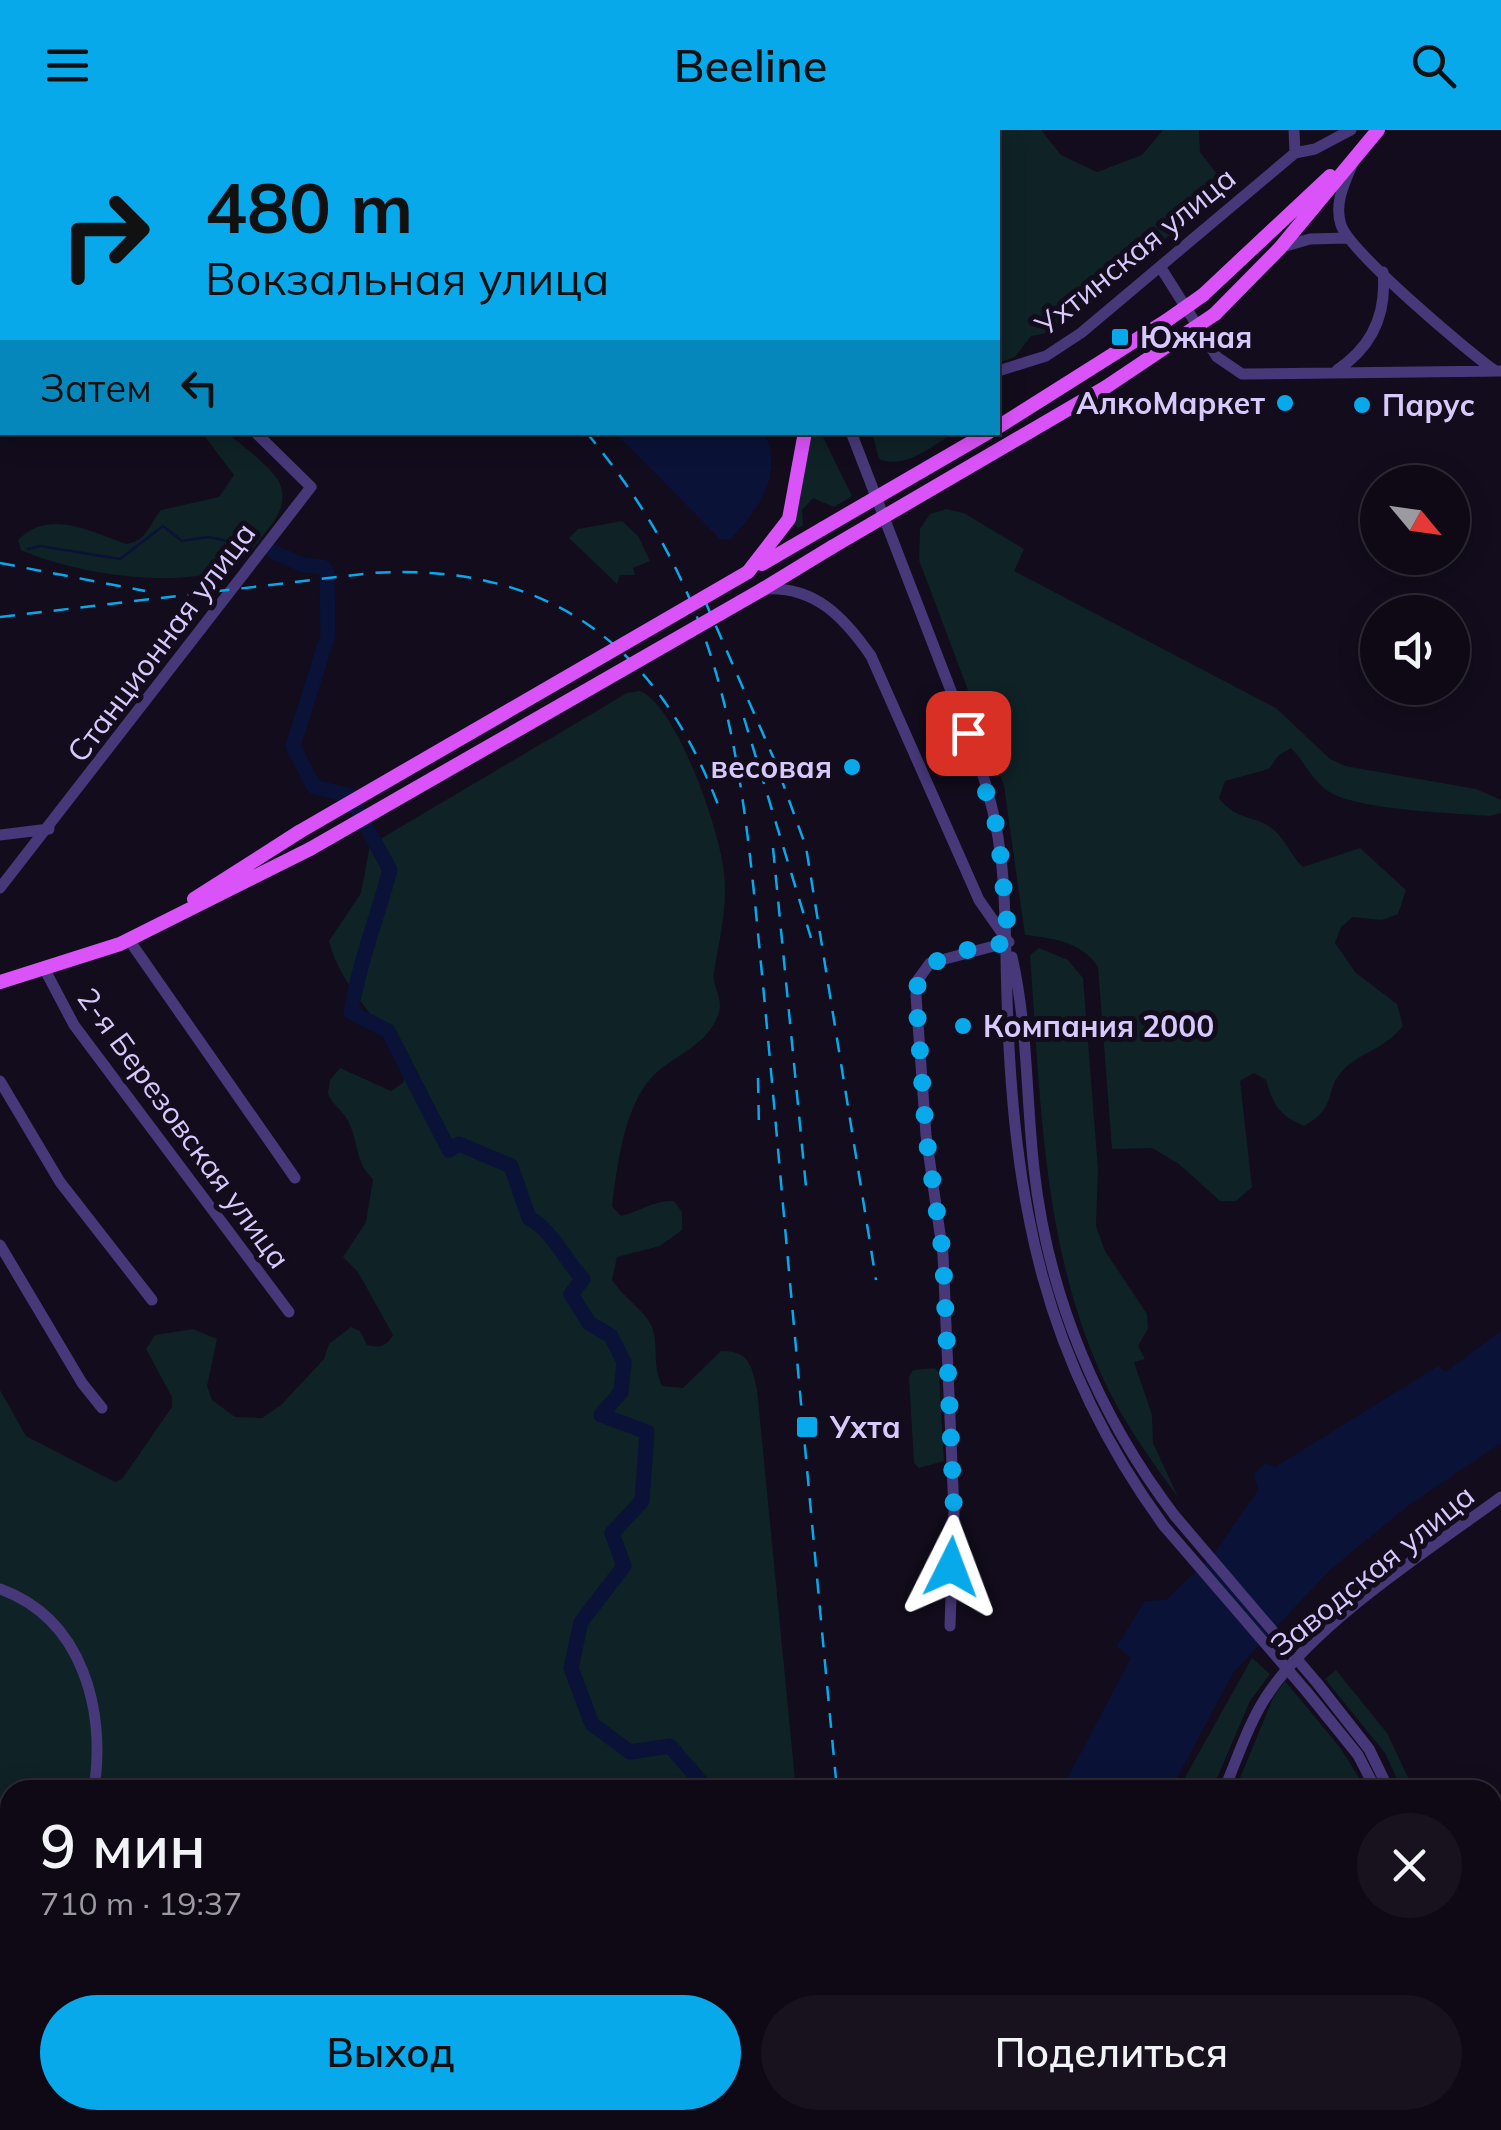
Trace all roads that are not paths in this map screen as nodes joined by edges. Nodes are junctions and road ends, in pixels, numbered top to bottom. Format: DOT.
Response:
graph roads {
  1 [pos="1294,130"];
  2 [pos="1350,130"];
  3 [pos="1378,130"];
  4 [pos="1358,152"];
  5 [pos="1295,153"];
  6 [pos="1346,238"];
  7 [pos="1280,248"];
  8 [pos="1161,268"];
  9 [pos="1384,272"];
  10 [pos="1000,370"];
  11 [pos="1498,370"];
  12 [pos="1335,372"];
  13 [pos="1000,427"];
  14 [pos="258,435"];
  15 [pos="804,435"];
  16 [pos="852,435"];
  17 [pos="984,435"];
  18 [pos="748,572"];
  19 [pos="764,589"];
  20 [pos="50,829"];
  21 [pos="0,835"];
  22 [pos="0,888"];
  23 [pos="130,940"];
  24 [pos="1009,942"];
  25 [pos="44,970"];
  26 [pos="0,982"];
  27 [pos="0,1081"];
  28 [pos="295,1178"];
  29 [pos="0,1245"];
  30 [pos="152,1300"];
  31 [pos="289,1312"];
  32 [pos="102,1408"];
  33 [pos="1501,1497"];
  34 [pos="0,1590"];
  35 [pos="950,1626"];
  36 [pos="1312,1688"];
  37 [pos="95,1780"];
  38 [pos="1228,1780"];
  39 [pos="1370,1780"];
  40 [pos="1384,1780"];
  1 -- 5 [label="street"];
  2 -- 5 [label="street, Ухтинская улица"];
  3 -- 4 [label="main road"];
  4 -- 6 [label="street"];
  4 -- 7 [label="main road"];
  4 -- 13 [label="main road, bridge"];
  5 -- 8 [label="street, Ухтинская улица"];
  6 -- 7 [label="street"];
  6 -- 9 [label="street"];
  7 -- 19 [label="main road, bridge"];
  8 -- 10 [label="street, Ухтинская улица"];
  8 -- 12 [label="street"];
  9 -- 11 [label="street"];
  9 -- 12 [label="street"];
  11 -- 12 [label="street"];
  14 -- 20 [label="street, Станционная улица"];
  15 -- 18 [label="main road"];
  16 -- 24 [label="street"];
  17 -- 18 [label="main road, bridge"];
  18 -- 23 [label="main road, bridge"];
  19 -- 23 [label="main road, bridge"];
  19 -- 24 [label="street"];
  20 -- 21 [label="street"];
  20 -- 22 [label="street, Станционная улица"];
  23 -- 25 [label="main road"];
  23 -- 28 [label="street"];
  24 -- 35 [label="street"];
  24 -- 36 [label="street, bridge"];
  24 -- 36 [label="street, bridge"];
  25 -- 26 [label="main road"];
  25 -- 31 [label="street, 2-я Березовская улица"];
  27 -- 30 [label="street"];
  29 -- 32 [label="street"];
  33 -- 38 [label="street, Заводская улица"];
  34 -- 37 [label="street"];
  36 -- 39 [label="street"];
  36 -- 40 [label="street"];
}
